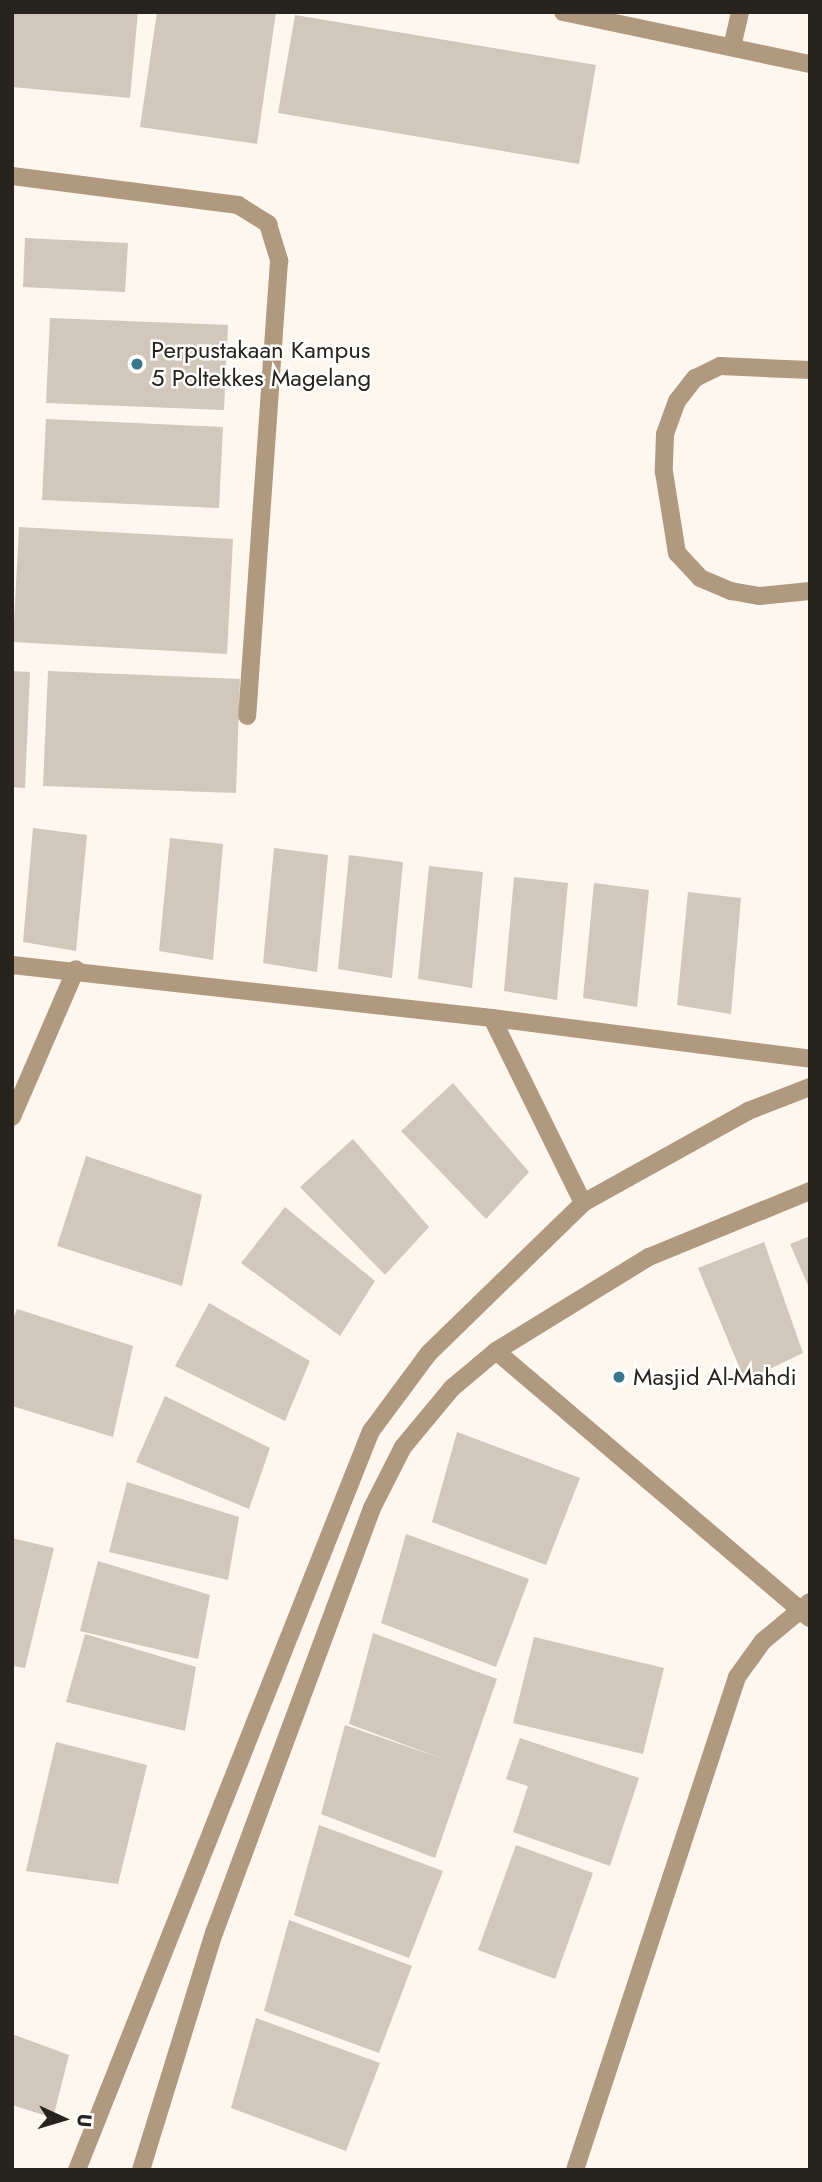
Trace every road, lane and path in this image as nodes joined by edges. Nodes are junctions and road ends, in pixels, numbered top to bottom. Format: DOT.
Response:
graph roads {
  1 [pos="563,12"];
  2 [pos="740,12"];
  3 [pos="732,47"];
  4 [pos="810,64"];
  5 [pos="12,176"];
  6 [pos="810,370"];
  7 [pos="810,591"];
  8 [pos="247,716"];
  9 [pos="12,965"];
  10 [pos="76,970"];
  11 [pos="492,1018"];
  12 [pos="810,1059"];
  13 [pos="810,1087"];
  14 [pos="12,1117"];
  15 [pos="810,1191"];
  16 [pos="583,1203"];
  17 [pos="496,1351"];
  18 [pos="806,1610"];
  19 [pos="77,2170"];
  20 [pos="141,2170"];
  21 [pos="575,2170"];
  1 -- 3 [label="street"];
  2 -- 3 [label="street"];
  3 -- 4 [label="street"];
  5 -- 8 [label="street"];
  6 -- 7 [label="street"];
  9 -- 10 [label="street"];
  10 -- 11 [label="street"];
  10 -- 14 [label="street"];
  11 -- 12 [label="street"];
  11 -- 16 [label="street"];
  13 -- 16 [label="street"];
  15 -- 17 [label="street"];
  16 -- 19 [label="street"];
  17 -- 18 [label="street"];
  17 -- 20 [label="street"];
  18 -- 21 [label="street"];
}
